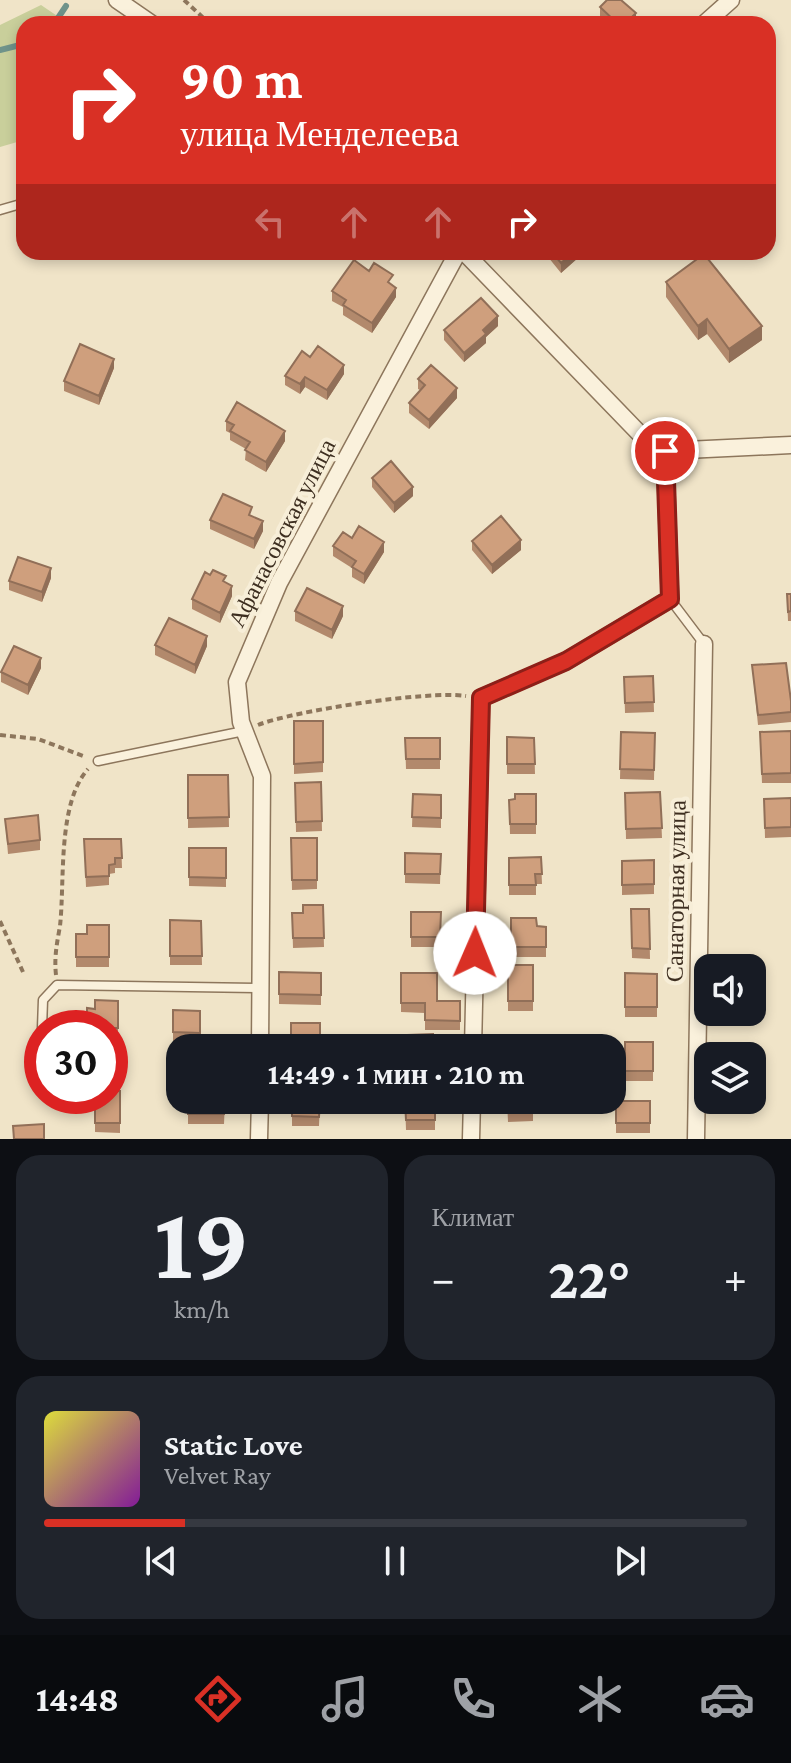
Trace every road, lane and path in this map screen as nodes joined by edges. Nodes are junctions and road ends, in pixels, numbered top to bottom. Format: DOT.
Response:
graph roads {
  1 [pos="117,0"];
  2 [pos="184,0"];
  3 [pos="731,0"];
  4 [pos="140,16"];
  5 [pos="201,16"];
  6 [pos="713,16"];
  7 [pos="457,260"];
  8 [pos="469,260"];
  9 [pos="791,445"];
  10 [pos="665,451"];
  11 [pos="670,599"];
  12 [pos="704,644"];
  13 [pos="481,698"];
  14 [pos="245,731"];
  15 [pos="0,735"];
  16 [pos="98,761"];
  17 [pos="0,921"];
  18 [pos="23,972"];
  19 [pos="57,985"];
  20 [pos="261,988"];
  21 [pos="43,1010"];
  22 [pos="260,1034"];
  23 [pos="473,1034"];
  24 [pos="260,1114"];
  25 [pos="472,1114"];
  26 [pos="259,1139"];
  27 [pos="471,1139"];
  28 [pos="696,1139"];
  1 -- 4 [label="street"];
  2 -- 5 [label="path"];
  3 -- 6 [label="street"];
  7 -- 14 [label="street, Афанасовская улица"];
  8 -- 10 [label="street"];
  9 -- 10 [label="street"];
  10 -- 11 [label="street"];
  11 -- 12 [label="lane"];
  11 -- 13 [label="street"];
  12 -- 28 [label="street, Санаторная улица"];
  13 -- 14 [label="path"];
  13 -- 23 [label="street"];
  14 -- 16 [label="lane"];
  14 -- 20 [label="street, Афанасовская улица"];
  15 -- 16 [label="path"];
  16 -- 19 [label="path"];
  17 -- 18 [label="path"];
  19 -- 20 [label="lane"];
  19 -- 21 [label="lane"];
  20 -- 22 [label="street, Афанасовская улица"];
  24 -- 26 [label="street"];
  25 -- 27 [label="street"];
}
